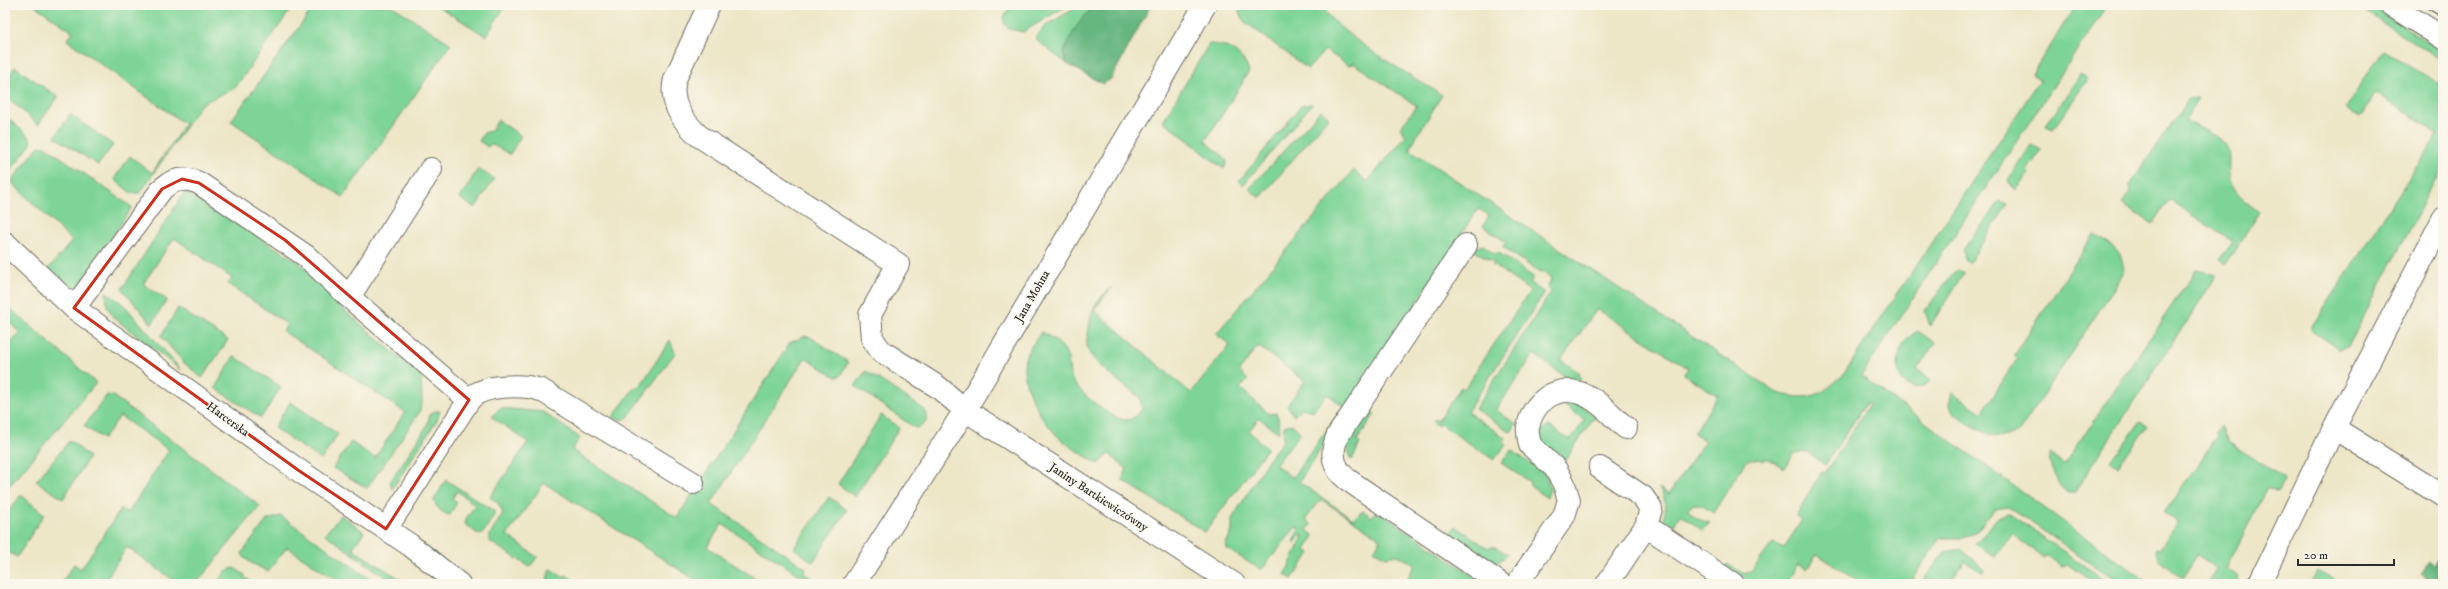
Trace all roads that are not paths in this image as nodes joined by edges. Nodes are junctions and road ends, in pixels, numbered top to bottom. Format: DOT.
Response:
graph roads {
  1 [pos="710,5"];
  2 [pos="1204,5"];
  3 [pos="2391,5"];
  4 [pos="2443,38"];
  5 [pos="431,169"];
  6 [pos="2443,219"];
  7 [pos="5,243"];
  8 [pos="1466,245"];
  9 [pos="349,297"];
  10 [pos="74,308"];
  11 [pos="469,400"];
  12 [pos="965,410"];
  13 [pos="1626,428"];
  14 [pos="2334,428"];
  15 [pos="1600,468"];
  16 [pos="693,483"];
  17 [pos="2443,496"];
  18 [pos="1646,526"];
  19 [pos="386,529"];
  20 [pos="459,584"];
  21 [pos="854,584"];
  22 [pos="1234,584"];
  23 [pos="1501,584"];
  24 [pos="1517,584"];
  25 [pos="1607,584"];
  26 [pos="1733,584"];
  27 [pos="2259,584"];
  1 -- 12 [label="street, Janiny Bartkiewiczówny"];
  2 -- 12 [label="street, Jana Mohna"];
  3 -- 4 [label="street"];
  5 -- 9 [label="street"];
  6 -- 14 [label="street"];
  7 -- 10 [label="street, Harcerska"];
  8 -- 23 [label="street"];
  9 -- 10 [label="street"];
  9 -- 11 [label="street"];
  10 -- 19 [label="street, Harcerska"];
  11 -- 16 [label="street"];
  11 -- 19 [label="street"];
  12 -- 21 [label="street, Jana Mohna"];
  12 -- 22 [label="street, Janiny Bartkiewiczówny"];
  13 -- 24 [label="street"];
  14 -- 17 [label="street"];
  14 -- 27 [label="street"];
  15 -- 18 [label="street"];
  18 -- 25 [label="street"];
  18 -- 26 [label="street"];
  19 -- 20 [label="street, Harcerska"];
}
